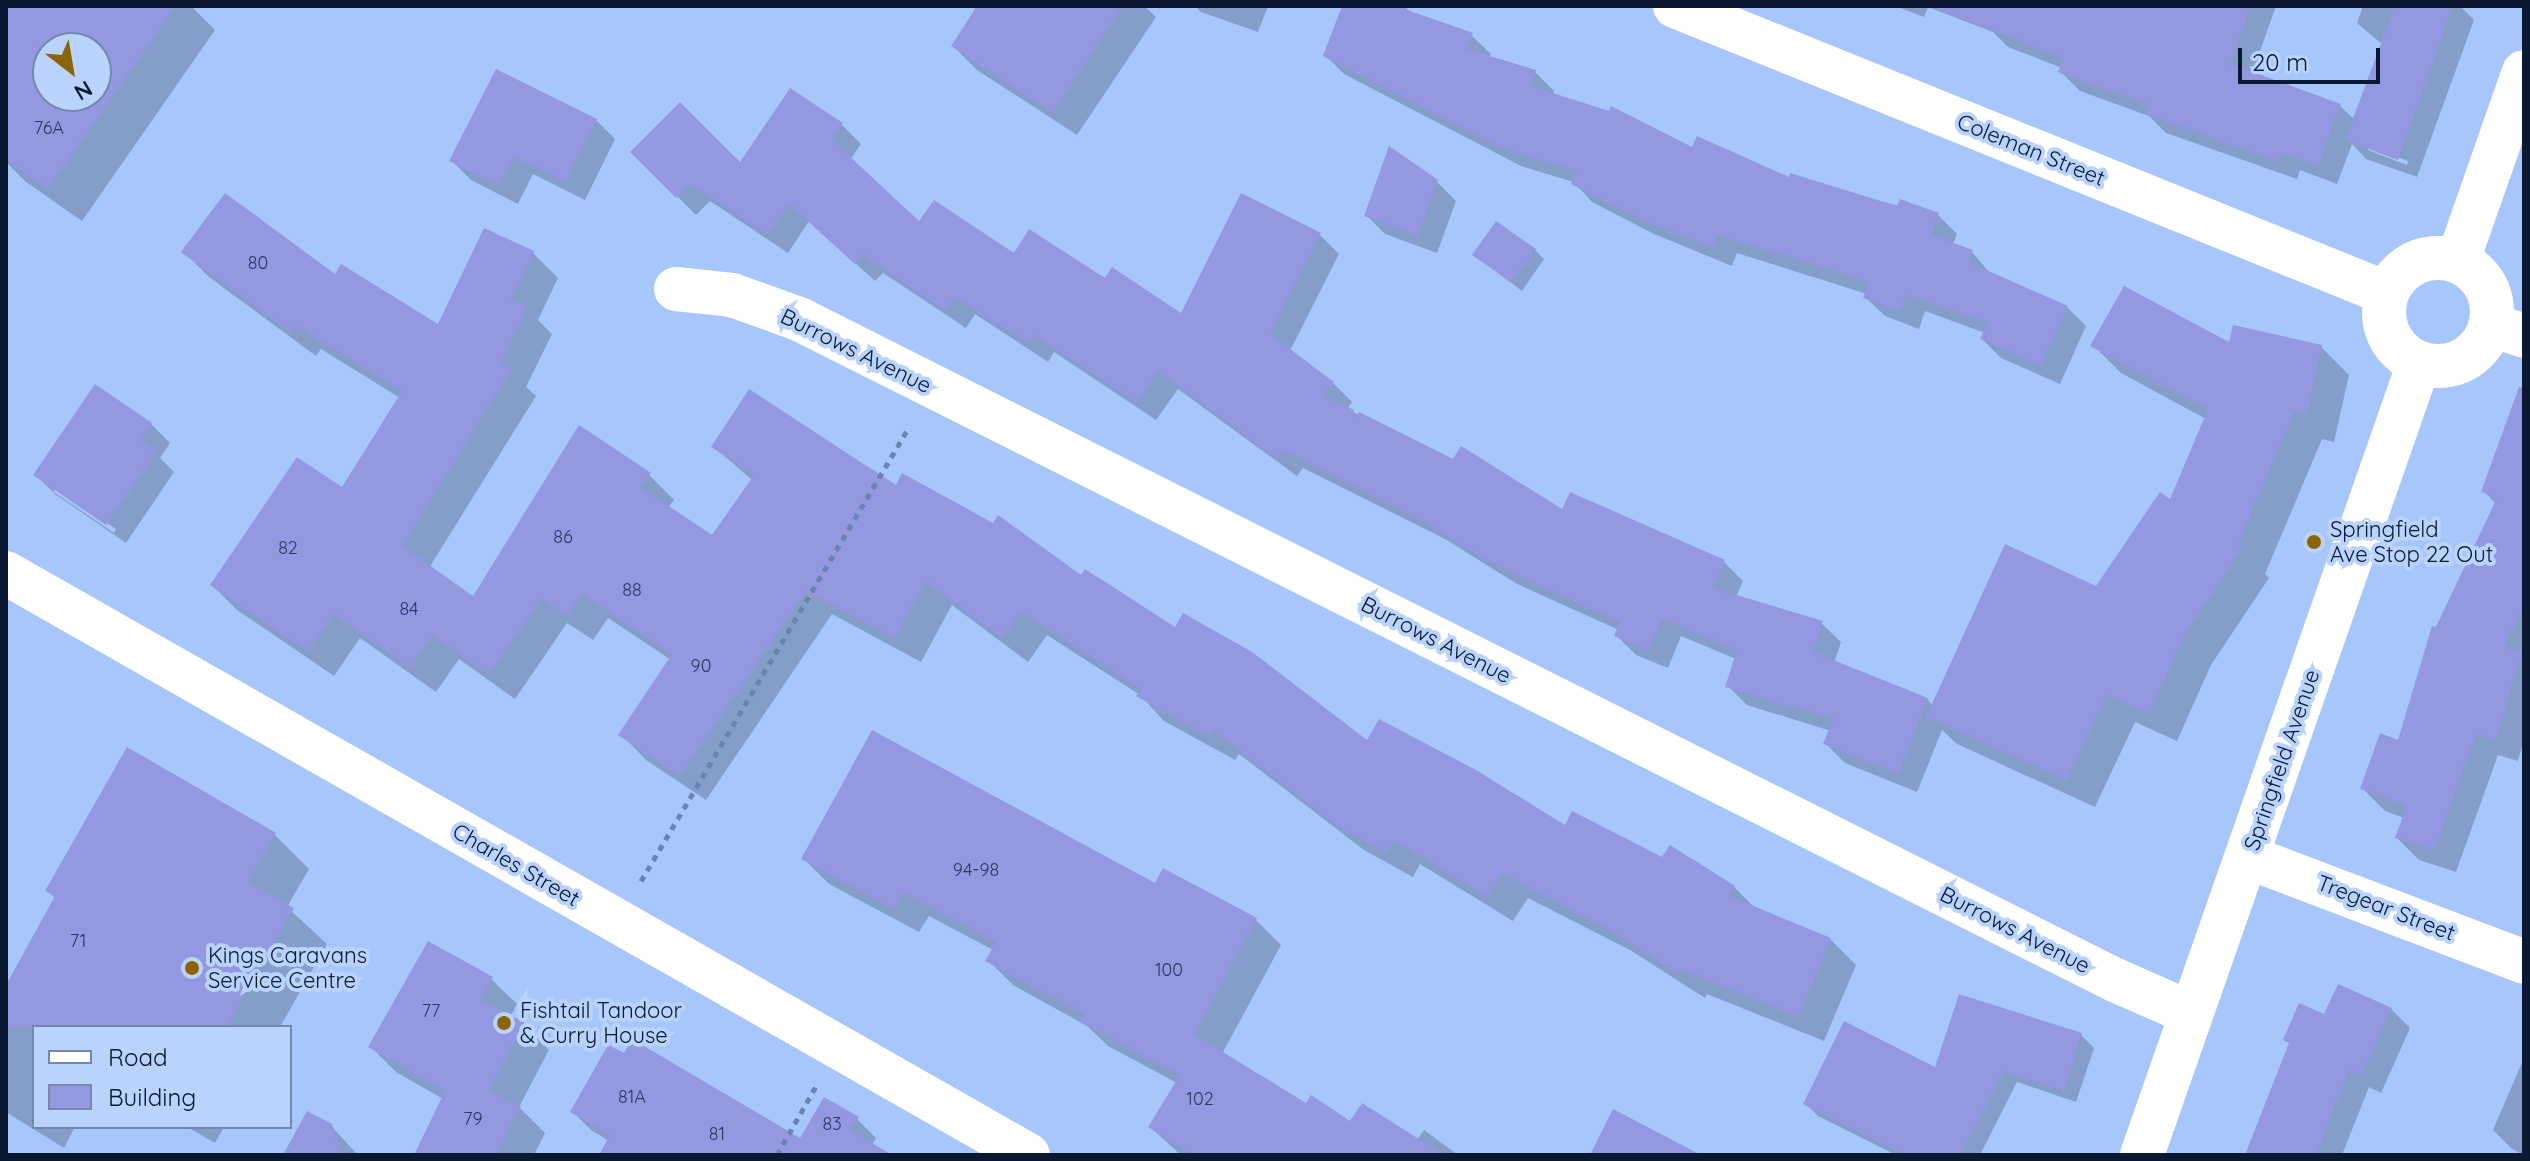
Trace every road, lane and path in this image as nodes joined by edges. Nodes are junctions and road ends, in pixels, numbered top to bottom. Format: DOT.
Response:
graph roads {
  1 [pos="1675,6"];
  2 [pos="2524,72"];
  3 [pos="2458,260"];
  4 [pos="676,289"];
  5 [pos="2386,293"];
  6 [pos="2508,331"];
  7 [pos="2419,363"];
  8 [pos="909,427"];
  9 [pos="6,573"];
  10 [pos="2248,857"];
  11 [pos="641,881"];
  12 [pos="2524,962"];
  13 [pos="2190,1013"];
  14 [pos="819,1082"];
  15 [pos="777,1155"];
  16 [pos="1028,1155"];
  17 [pos="2142,1155"];
  1 -- 5 [label="street, Coleman Street"];
  2 -- 3 [label="street"];
  3 -- 5 [label="street"];
  3 -- 6 [label="street"];
  4 -- 13 [label="street, Burrows Avenue"];
  5 -- 7 [label="street"];
  6 -- 7 [label="street"];
  7 -- 10 [label="street, Springfield Avenue"];
  8 -- 11 [label="path"];
  9 -- 16 [label="street, Charles Street"];
  10 -- 12 [label="street, Tregear Street"];
  10 -- 13 [label="street, Springfield Avenue"];
  13 -- 17 [label="street, Springfield Avenue"];
  14 -- 15 [label="path"];
}
